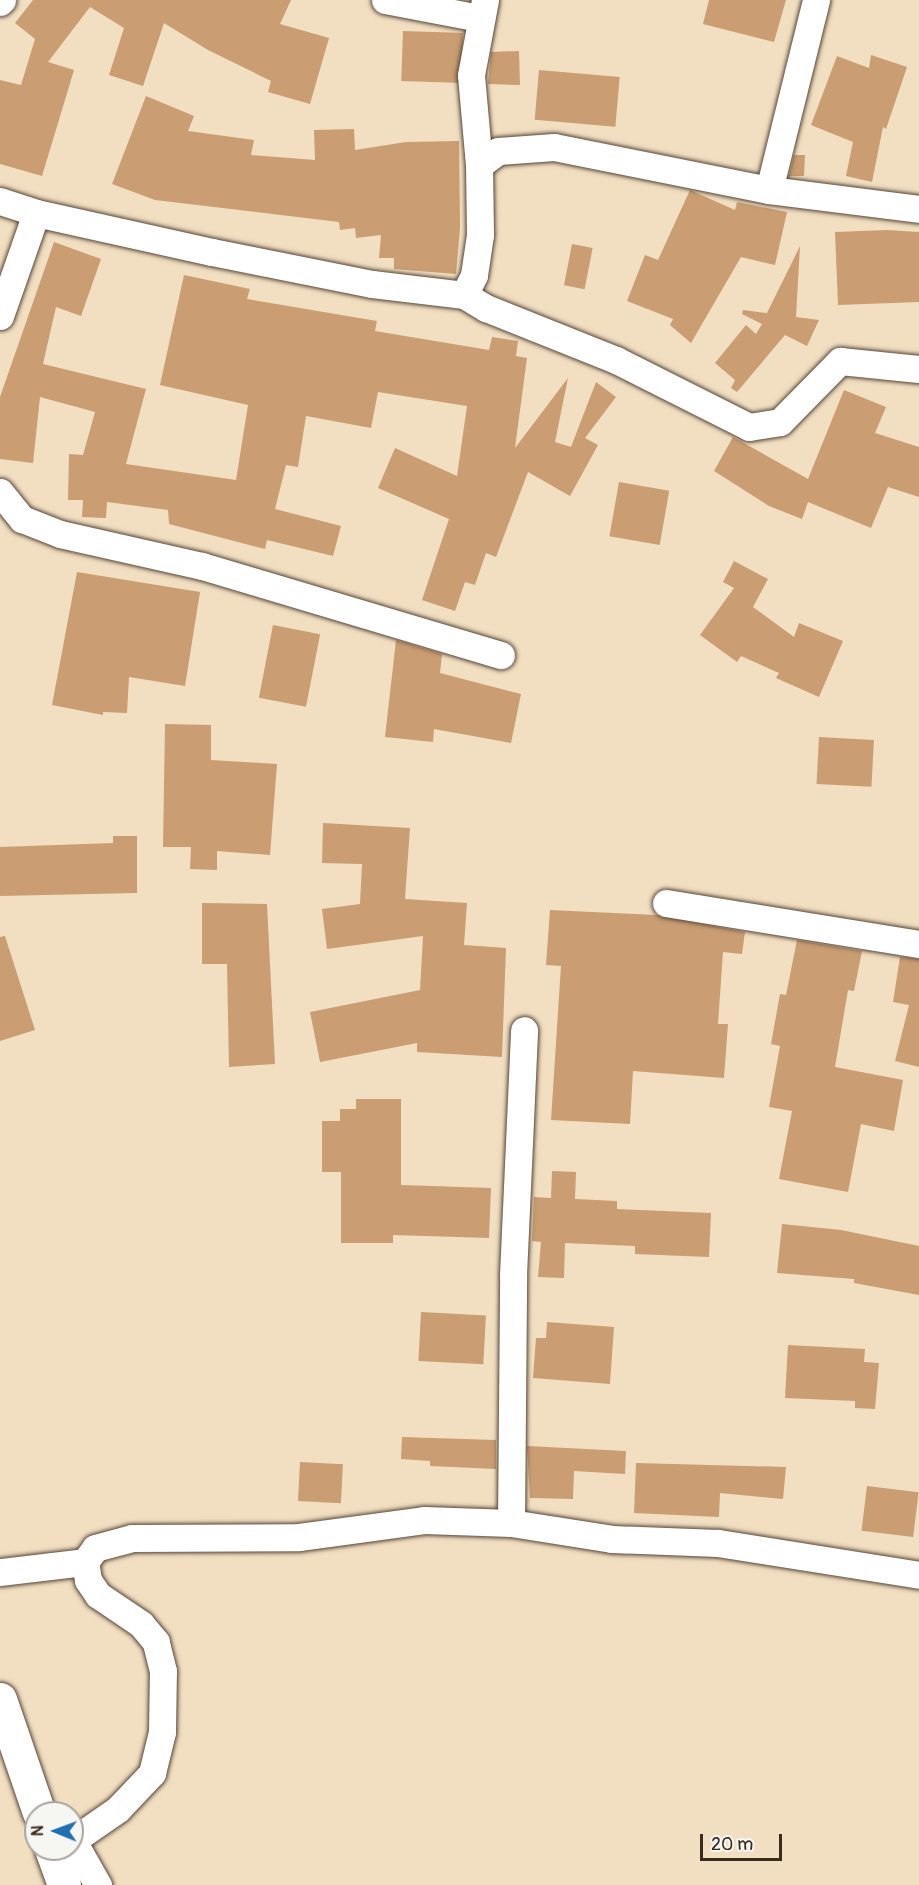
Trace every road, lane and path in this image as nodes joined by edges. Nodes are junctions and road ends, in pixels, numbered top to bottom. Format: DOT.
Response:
graph roads {
  1 [pos="385,0"];
  2 [pos="816,0"];
  3 [pos="482,9"];
  4 [pos="479,165"];
  5 [pos="769,190"];
  6 [pos="0,201"];
  7 [pos="919,209"];
  8 [pos="36,213"];
  9 [pos="464,295"];
  10 [pos="0,316"];
  11 [pos="919,369"];
  12 [pos="0,492"];
  13 [pos="501,654"];
  14 [pos="666,903"];
  15 [pos="919,944"];
  16 [pos="524,1030"];
  17 [pos="511,1523"];
  18 [pos="85,1562"];
  19 [pos="0,1572"];
  20 [pos="919,1575"];
  21 [pos="0,1699"];
  22 [pos="35,1801"];
  23 [pos="84,1831"];
  24 [pos="62,1861"];
  25 [pos="75,1861"];
  26 [pos="64,1885"];
  27 [pos="98,1885"];
  1 -- 3 [label="street"];
  2 -- 5 [label="street"];
  3 -- 4 [label="street"];
  4 -- 5 [label="street"];
  4 -- 9 [label="street"];
  5 -- 7 [label="street"];
  6 -- 8 [label="street"];
  8 -- 9 [label="street"];
  8 -- 10 [label="street"];
  9 -- 11 [label="street"];
  12 -- 13 [label="street"];
  14 -- 15 [label="street"];
  16 -- 17 [label="street"];
  17 -- 18 [label="street"];
  17 -- 20 [label="street"];
  18 -- 19 [label="street"];
  18 -- 23 [label="street"];
  21 -- 22 [label="main road"];
  24 -- 26 [label="main road"];
  25 -- 27 [label="street"];
}
